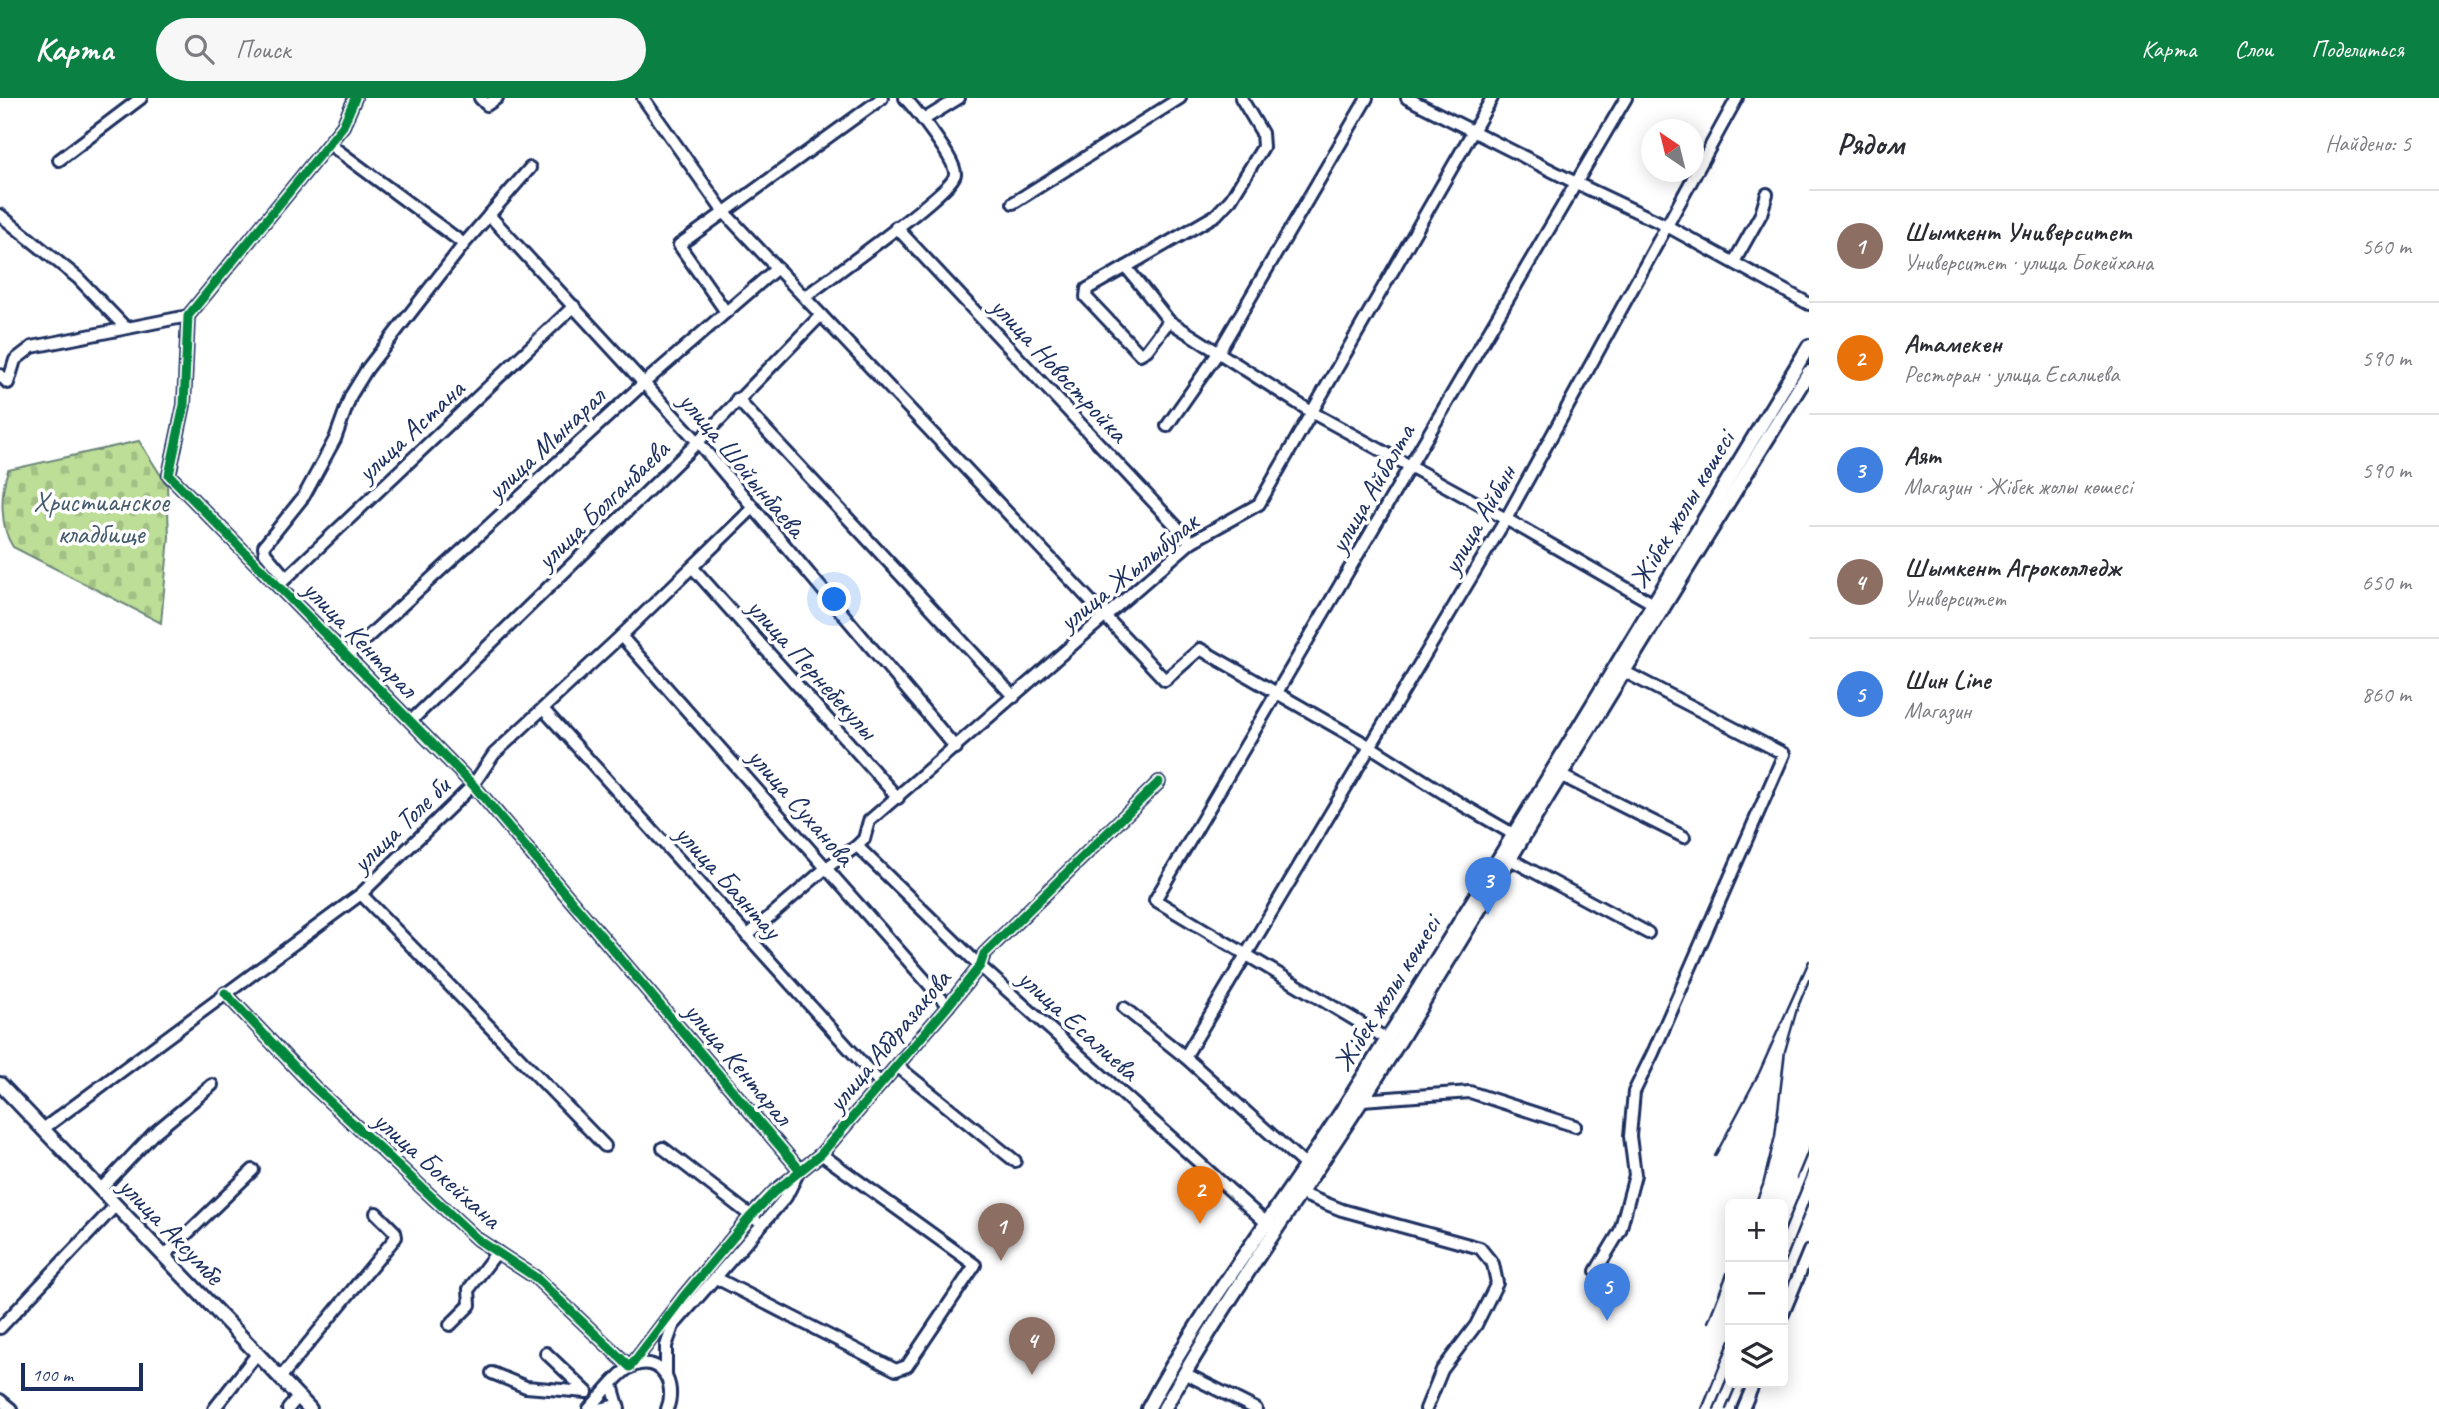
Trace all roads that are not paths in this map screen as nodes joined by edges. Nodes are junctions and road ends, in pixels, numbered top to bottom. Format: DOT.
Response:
graph roads {
  1 [pos="141,98"];
  2 [pos="355,98"];
  3 [pos="480,98"];
  4 [pos="497,98"];
  5 [pos="643,98"];
  6 [pos="881,98"];
  7 [pos="905,98"];
  8 [pos="959,98"];
  9 [pos="1180,98"];
  10 [pos="1241,98"];
  11 [pos="1367,98"];
  12 [pos="1407,98"];
  13 [pos="1492,98"];
  14 [pos="1626,98"];
  15 [pos="1737,98"];
  16 [pos="923,120"];
  17 [pos="1472,131"];
  18 [pos="329,144"];
  19 [pos="59,160"];
  20 [pos="530,168"];
  21 [pos="1576,183"];
  22 [pos="1768,194"];
  23 [pos="1013,203"];
  24 [pos="723,211"];
  25 [pos="0,215"];
  26 [pos="489,215"];
  27 [pos="1667,226"];
  28 [pos="896,227"];
  29 [pos="464,244"];
  30 [pos="1734,262"];
  31 [pos="1126,267"];
  32 [pos="777,268"];
  33 [pos="804,296"];
  34 [pos="1809,304"];
  35 [pos="574,306"];
  36 [pos="726,312"];
  37 [pos="821,315"];
  38 [pos="188,316"];
  39 [pos="1169,321"];
  40 [pos="126,328"];
  41 [pos="1809,346"];
  42 [pos="1218,353"];
  43 [pos="1809,372"];
  44 [pos="0,375"];
  45 [pos="644,383"];
  46 [pos="737,399"];
  47 [pos="1313,413"];
  48 [pos="1167,426"];
  49 [pos="698,443"];
  50 [pos="1410,466"];
  51 [pos="752,509"];
  52 [pos="1506,519"];
  53 [pos="1191,542"];
  54 [pos="693,568"];
  55 [pos="281,582"];
  56 [pos="1657,606"];
  57 [pos="1107,616"];
  58 [pos="621,636"];
  59 [pos="346,656"];
  60 [pos="1623,671"];
  61 [pos="1277,693"];
  62 [pos="1014,697"];
  63 [pos="543,709"];
  64 [pos="411,722"];
  65 [pos="1371,747"];
  66 [pos="956,748"];
  67 [pos="1560,775"];
  68 [pos="1159,782"];
  69 [pos="473,785"];
  70 [pos="898,798"];
  71 [pos="1513,834"];
  72 [pos="1684,837"];
  73 [pos="857,846"];
  74 [pos="1510,859"];
  75 [pos="826,868"];
  76 [pos="361,894"];
  77 [pos="1648,933"];
  78 [pos="747,936"];
  79 [pos="1245,955"];
  80 [pos="980,965"];
  81 [pos="225,993"];
  82 [pos="948,1006"];
  83 [pos="1124,1008"];
  84 [pos="1387,1039"];
  85 [pos="1185,1056"];
  86 [pos="897,1066"];
  87 [pos="0,1084"];
  88 [pos="881,1084"];
  89 [pos="212,1085"];
  90 [pos="1362,1100"];
  91 [pos="1575,1126"];
  92 [pos="43,1129"];
  93 [pos="605,1146"];
  94 [pos="663,1148"];
  95 [pos="821,1154"];
  96 [pos="1015,1161"];
  97 [pos="1306,1165"];
  98 [pos="253,1170"];
  99 [pos="800,1170"];
  100 [pos="100,1190"];
  101 [pos="1302,1194"];
  102 [pos="116,1206"];
  103 [pos="376,1213"];
  104 [pos="751,1216"];
  105 [pos="762,1225"];
  106 [pos="1271,1227"];
  107 [pos="1809,1251"];
  108 [pos="496,1252"];
  109 [pos="164,1256"];
  110 [pos="1597,1270"];
  111 [pos="716,1278"];
  112 [pos="1788,1302"];
  113 [pos="450,1325"];
  114 [pos="0,1328"];
  115 [pos="546,1353"];
  116 [pos="257,1354"];
  117 [pos="630,1367"];
  118 [pos="492,1373"];
  119 [pos="1184,1373"];
  120 [pos="666,1375"];
  121 [pos="280,1378"];
  122 [pos="612,1385"];
  123 [pos="1752,1388"];
  124 [pos="586,1392"];
  125 [pos="298,1396"];
  126 [pos="0,1400"];
  127 [pos="671,1405"];
  128 [pos="595,1406"];
  129 [pos="617,1407"];
  130 [pos="11,1409"];
  131 [pos="214,1409"];
  132 [pos="288,1409"];
  133 [pos="310,1409"];
  134 [pos="1148,1409"];
  135 [pos="1164,1409"];
  136 [pos="1256,1409"];
  137 [pos="1426,1409"];
  138 [pos="1743,1409"];
  1 -- 19 [label="street"];
  2 -- 18 [label="street"];
  3 -- 4 [label="street"];
  5 -- 24 [label="street"];
  6 -- 24 [label="street"];
  7 -- 16 [label="street"];
  8 -- 16 [label="street"];
  9 -- 23 [label="street"];
  10 -- 31 [label="street"];
  11 -- 42 [label="street"];
  12 -- 17 [label="street"];
  13 -- 17 [label="street, улица Жылыбулак"];
  14 -- 21 [label="street, улица Айбалта"];
  15 -- 27 [label="street, улица Айбын"];
  16 -- 28 [label="street"];
  17 -- 21 [label="street"];
  17 -- 47 [label="street, улица Жылыбулак"];
  18 -- 29 [label="street"];
  18 -- 38 [label="street"];
  20 -- 26 [label="street"];
  21 -- 27 [label="street"];
  21 -- 50 [label="street, улица Айбалта"];
  22 -- 30 [label="street"];
  24 -- 32 [label="street"];
  24 -- 36 [label="street"];
  25 -- 40 [label="street"];
  26 -- 29 [label="street"];
  26 -- 35 [label="street, улица Шойынбаева"];
  27 -- 30 [label="street"];
  27 -- 52 [label="street, улица Айбын"];
  28 -- 33 [label="street"];
  28 -- 53 [label="street, улица Новостройка"];
  29 -- 55 [label="street"];
  30 -- 34 [label="street"];
  31 -- 39 [label="street"];
  31 -- 39 [label="street"];
  32 -- 33 [label="street"];
  32 -- 36 [label="street, улица Мынарал"];
  33 -- 37 [label="street"];
  35 -- 45 [label="street, улица Шойынбаева"];
  35 -- 55 [label="street, улица Астана"];
  36 -- 45 [label="street, улица Мынарал"];
  37 -- 46 [label="street, улица Болганбаева"];
  37 -- 57 [label="street"];
  38 -- 40 [label="street"];
  38 -- 55 [label="street, улица Кентарал"];
  39 -- 42 [label="street"];
  40 -- 44 [label="street"];
  41 -- 56 [label="main road, Жібек жолы көшесі"];
  42 -- 47 [label="street"];
  42 -- 48 [label="street"];
  43 -- 56 [label="main road, Жібек жолы көшесі"];
  45 -- 49 [label="street, улица Шойынбаева"];
  45 -- 59 [label="street, улица Мынарал"];
  46 -- 49 [label="street, улица Болганбаева"];
  46 -- 62 [label="street"];
  47 -- 50 [label="street"];
  47 -- 53 [label="street, улица Жылыбулак"];
  49 -- 51 [label="street, улица Шойынбаева"];
  49 -- 64 [label="street, улица Болганбаева"];
  50 -- 52 [label="street"];
  50 -- 61 [label="street, улица Айбалта"];
  51 -- 54 [label="street, улица Толе би"];
  51 -- 66 [label="street, улица Шойынбаева"];
  52 -- 56 [label="street"];
  52 -- 65 [label="street, улица Айбын"];
  53 -- 57 [label="street, улица Жылыбулак"];
  54 -- 58 [label="street, улица Толе би"];
  54 -- 70 [label="street, улица Пернебекулы"];
  55 -- 59 [label="street, улица Кентарал"];
  56 -- 60 [label="main road, Жібек жолы көшесі"];
  56 -- 71 [label="main road, Жібек жолы көшесі"];
  57 -- 61 [label="street"];
  57 -- 62 [label="street, улица Жылыбулак"];
  58 -- 63 [label="street, улица Толе би"];
  58 -- 75 [label="street, улица Суханова"];
  59 -- 64 [label="street, улица Кентарал"];
  60 -- 67 [label="main road, Жібек жолы көшесі"];
  60 -- 110 [label="street"];
  61 -- 65 [label="street"];
  61 -- 79 [label="street, улица Айбалта"];
  62 -- 66 [label="street, улица Жылыбулак"];
  63 -- 69 [label="street, улица Толе би"];
  63 -- 78 [label="street, улица Баянтау"];
  64 -- 69 [label="street, улица Кентарал"];
  65 -- 71 [label="street"];
  65 -- 79 [label="street, улица Айбын"];
  66 -- 70 [label="street, улица Жылыбулак"];
  67 -- 72 [label="street"];
  67 -- 74 [label="main road, Жібек жолы көшесі"];
  68 -- 80 [label="street, улица Абдразакова"];
  69 -- 76 [label="street, улица Толе би"];
  69 -- 99 [label="street, улица Кентарал"];
  70 -- 73 [label="street, улица Жылыбулак"];
  71 -- 84 [label="main road, Жібек жолы көшесі"];
  73 -- 75 [label="street, улица Жылыбулак"];
  73 -- 80 [label="street, улица Есалиева"];
  74 -- 77 [label="street"];
  74 -- 90 [label="main road, Жібек жолы көшесі"];
  75 -- 78 [label="street, улица Жылыбулак"];
  75 -- 82 [label="street, улица Суханова"];
  76 -- 81 [label="street, улица Толе би"];
  76 -- 93 [label="street"];
  78 -- 88 [label="street, улица Баянтау"];
  79 -- 84 [label="street"];
  79 -- 85 [label="street, улица Айбын"];
  80 -- 82 [label="street, улица Абдразакова"];
  80 -- 106 [label="street, улица Есалиева"];
  81 -- 92 [label="street, улица Толе би"];
  81 -- 108 [label="street, улица Бокейхана"];
  82 -- 86 [label="street, улица Абдразакова"];
  83 -- 85 [label="street"];
  84 -- 97 [label="main road, Жібек жолы көшесі"];
  85 -- 97 [label="street"];
  86 -- 88 [label="street, улица Абдразакова"];
  86 -- 96 [label="street"];
  87 -- 92 [label="main road, улица Аксумбе"];
  88 -- 95 [label="street, улица Абдразакова"];
  89 -- 100 [label="street"];
  90 -- 91 [label="street"];
  90 -- 101 [label="main road, Жібек жолы көшесі"];
  92 -- 100 [label="main road, улица Аксумбе"];
  94 -- 104 [label="street"];
  95 -- 99 [label="street, улица Абдразакова"];
  95 -- 111 [label="street"];
  97 -- 106 [label="main road, Жібек жолы көшесі"];
  98 -- 109 [label="street"];
  99 -- 104 [label="street, улица Абдразакова"];
  99 -- 105 [label="street, улица Абдразакова"];
  100 -- 102 [label="main road, улица Аксумбе"];
  101 -- 106 [label="main road, Жібек жолы көшесі"];
  101 -- 137 [label="street"];
  102 -- 109 [label="main road, улица Аксумбе"];
  102 -- 114 [label="street"];
  103 -- 121 [label="street"];
  104 -- 105 [label="street"];
  104 -- 117 [label="street, улица Абдразакова"];
  105 -- 111 [label="street, улица Абдразакова"];
  106 -- 119 [label="main road, Жібек жолы көшесі"];
  106 -- 134 [label="main road, Жібек жолы көшесі"];
  107 -- 112 [label="street"];
  108 -- 113 [label="street"];
  108 -- 117 [label="street, улица Бокейхана"];
  109 -- 116 [label="main road, улица Аксумбе"];
  111 -- 120 [label="street, улица Абдразакова"];
  115 -- 124 [label="street"];
  116 -- 121 [label="main road, улица Аксумбе"];
  116 -- 131 [label="street"];
  117 -- 120 [label="street"];
  117 -- 122 [label="street, улица Абдразакова"];
  118 -- 124 [label="street"];
  119 -- 135 [label="main road, Жібек жолы көшесі"];
  119 -- 136 [label="street"];
  120 -- 127 [label="street, улица Абдразакова"];
  121 -- 125 [label="main road, улица Аксумбе"];
  122 -- 128 [label="street"];
  122 -- 129 [label="street"];
  123 -- 138 [label="street"];
  124 -- 128 [label="street"];
  125 -- 132 [label="street"];
  125 -- 133 [label="main road, улица Аксумбе"];
  126 -- 130 [label="street"];
  128 -- 129 [label="street"];
}
